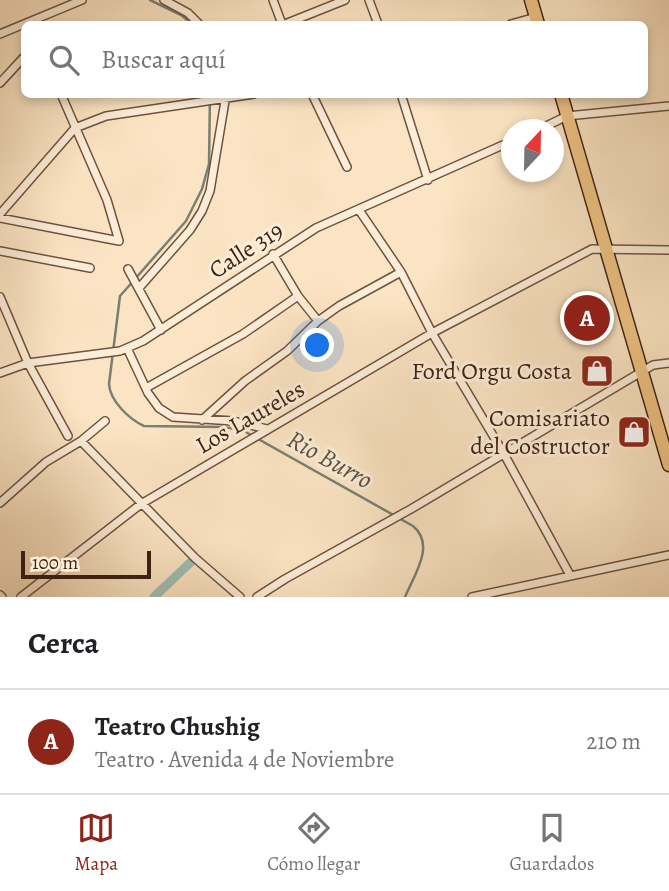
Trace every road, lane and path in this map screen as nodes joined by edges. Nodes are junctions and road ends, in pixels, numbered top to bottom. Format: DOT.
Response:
graph roads {
  1 [pos="82,0"];
  2 [pos="164,0"];
  3 [pos="273,0"];
  4 [pos="345,0"];
  5 [pos="369,0"];
  6 [pos="531,0"];
  7 [pos="35,21"];
  8 [pos="196,21"];
  9 [pos="282,21"];
  10 [pos="291,21"];
  11 [pos="377,21"];
  12 [pos="537,21"];
  13 [pos="21,26"];
  14 [pos="0,34"];
  15 [pos="21,60"];
  16 [pos="0,83"];
  17 [pos="63,98"];
  18 [pos="219,98"];
  19 [pos="224,98"];
  20 [pos="314,98"];
  21 [pos="402,98"];
  22 [pos="562,98"];
  23 [pos="669,106"];
  24 [pos="567,116"];
  25 [pos="561,119"];
  26 [pos="75,128"];
  27 [pos="501,146"];
  28 [pos="347,167"];
  29 [pos="428,180"];
  30 [pos="359,210"];
  31 [pos="0,216"];
  32 [pos="606,249"];
  33 [pos="669,250"];
  34 [pos="0,251"];
  35 [pos="273,254"];
  36 [pos="90,268"];
  37 [pos="128,269"];
  38 [pos="401,272"];
  39 [pos="137,286"];
  40 [pos="298,296"];
  41 [pos="0,297"];
  42 [pos="318,321"];
  43 [pos="161,330"];
  44 [pos="432,333"];
  45 [pos="123,349"];
  46 [pos="27,363"];
  47 [pos="669,363"];
  48 [pos="0,373"];
  49 [pos="641,374"];
  50 [pos="146,388"];
  51 [pos="202,420"];
  52 [pos="105,421"];
  53 [pos="264,431"];
  54 [pos="68,436"];
  55 [pos="81,441"];
  56 [pos="504,454"];
  57 [pos="669,465"];
  58 [pos="0,503"];
  59 [pos="141,504"];
  60 [pos="669,555"];
  61 [pos="570,575"];
  62 [pos="21,597"];
  63 [pos="240,597"];
  64 [pos="257,597"];
  65 [pos="472,597"];
  1 -- 7 [label="street"];
  2 -- 8 [label="street"];
  3 -- 9 [label="street"];
  4 -- 10 [label="street"];
  5 -- 11 [label="street"];
  6 -- 12 [label="main road"];
  13 -- 14 [label="street"];
  15 -- 16 [label="street"];
  17 -- 26 [label="street"];
  18 -- 26 [label="street"];
  19 -- 39 [label="street"];
  20 -- 28 [label="street"];
  21 -- 29 [label="street"];
  22 -- 24 [label="main road"];
  23 -- 24 [label="street"];
  24 -- 25 [label="street"];
  24 -- 32 [label="main road"];
  26 -- 31 [label="street"];
  26 -- 31 [label="street"];
  27 -- 29 [label="street, Calle 319"];
  29 -- 30 [label="street, Calle 319"];
  30 -- 35 [label="street, Calle 319"];
  30 -- 38 [label="street"];
  32 -- 33 [label="street, Los Laureles"];
  32 -- 44 [label="street, Los Laureles"];
  32 -- 49 [label="main road"];
  34 -- 36 [label="street"];
  35 -- 40 [label="street"];
  35 -- 43 [label="street, Calle 319"];
  37 -- 39 [label="street"];
  38 -- 42 [label="street"];
  38 -- 44 [label="street"];
  39 -- 43 [label="street"];
  40 -- 42 [label="street"];
  40 -- 50 [label="street"];
  41 -- 46 [label="street"];
  42 -- 51 [label="street"];
  43 -- 45 [label="street, Calle 319"];
  44 -- 53 [label="street, Los Laureles"];
  44 -- 56 [label="street"];
  45 -- 46 [label="street, Calle 319"];
  45 -- 50 [label="street"];
  46 -- 48 [label="street, Calle 319"];
  46 -- 54 [label="street"];
  47 -- 49 [label="street"];
  49 -- 56 [label="street"];
  49 -- 57 [label="main road"];
  50 -- 51 [label="street"];
  51 -- 53 [label="street"];
  52 -- 55 [label="street"];
  53 -- 59 [label="street, Los Laureles"];
  55 -- 58 [label="street"];
  55 -- 59 [label="street"];
  56 -- 61 [label="street"];
  56 -- 64 [label="street"];
  59 -- 62 [label="street, Los Laureles"];
  59 -- 63 [label="street"];
  60 -- 61 [label="street"];
  61 -- 65 [label="street"];
}
